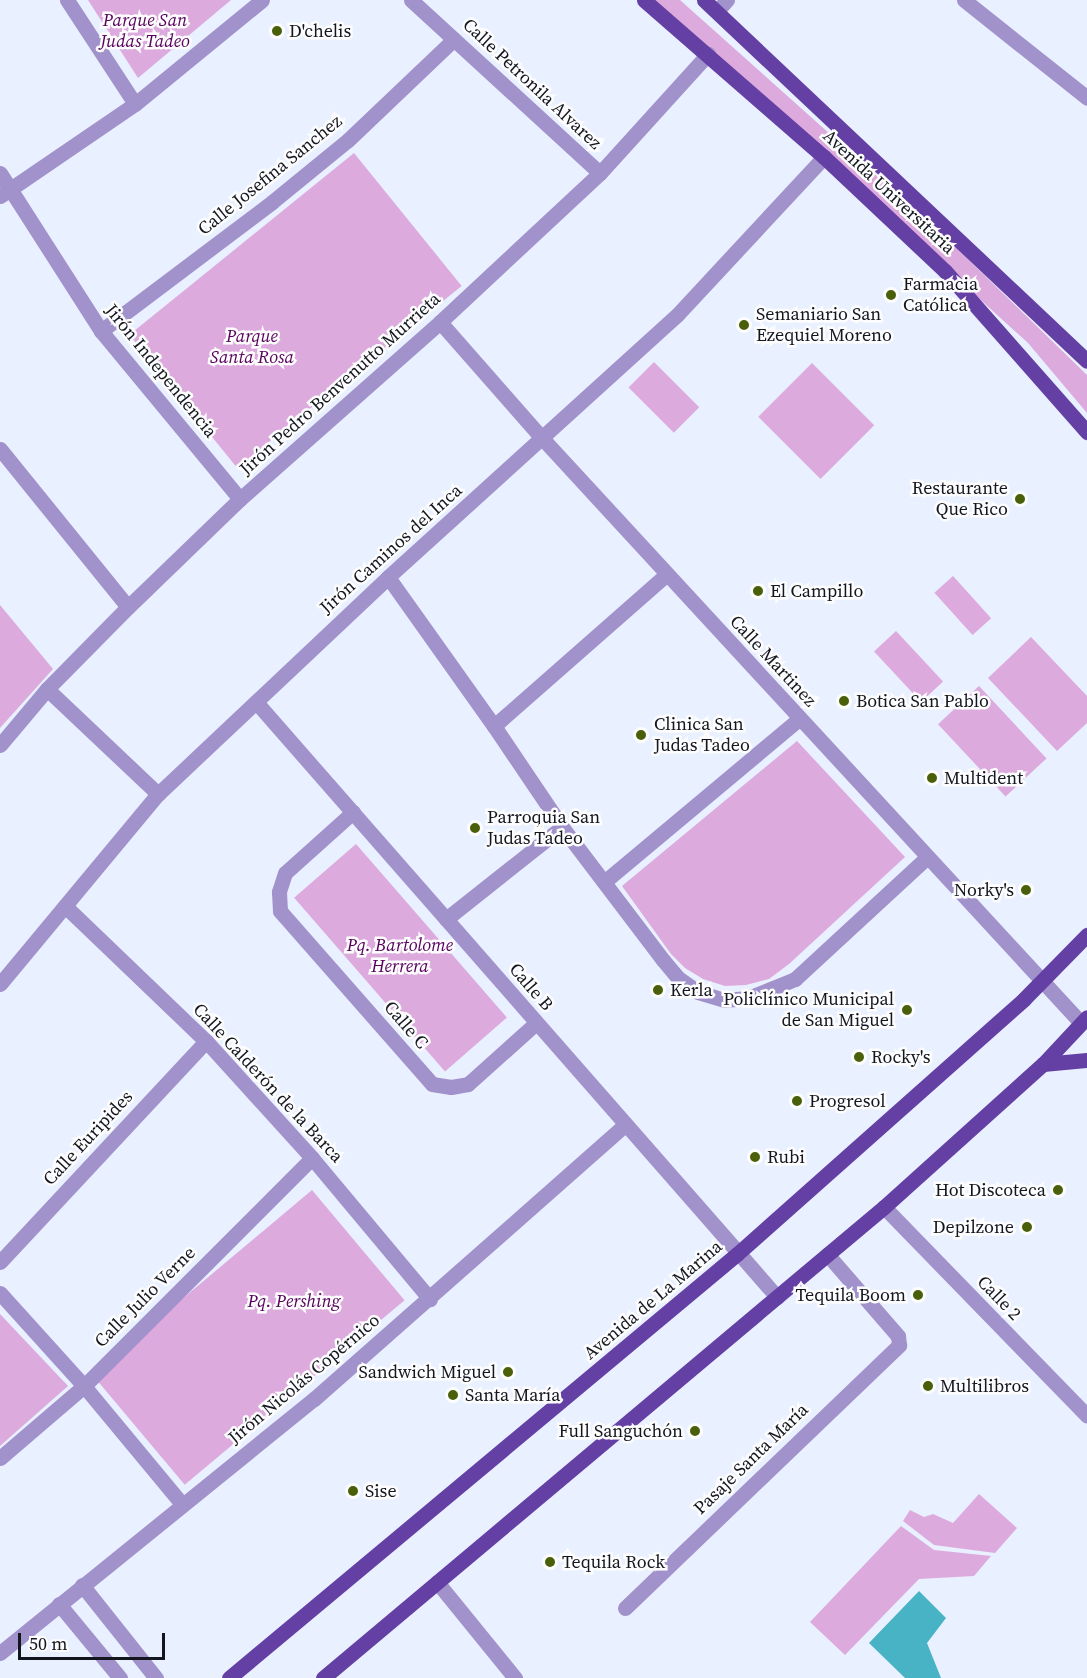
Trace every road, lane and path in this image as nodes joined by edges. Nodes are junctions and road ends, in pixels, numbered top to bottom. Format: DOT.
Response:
graph roads {
  1 [pos="67,0"];
  2 [pos="262,0"];
  3 [pos="411,0"];
  4 [pos="645,0"];
  5 [pos="704,0"];
  6 [pos="964,0"];
  7 [pos="722,6"];
  8 [pos="454,39"];
  9 [pos="708,54"];
  10 [pos="1087,99"];
  11 [pos="135,104"];
  12 [pos="824,157"];
  13 [pos="0,173"];
  14 [pos="600,173"];
  15 [pos="5,193"];
  16 [pos="440,322"];
  17 [pos="101,331"];
  18 [pos="1087,361"];
  19 [pos="1087,432"];
  20 [pos="542,438"];
  21 [pos="0,449"];
  22 [pos="240,499"];
  23 [pos="667,574"];
  24 [pos="388,577"];
  25 [pos="128,607"];
  26 [pos="47,689"];
  27 [pos="256,702"];
  28 [pos="800,718"];
  29 [pos="494,726"];
  30 [pos="0,745"];
  31 [pos="158,794"];
  32 [pos="352,812"];
  33 [pos="562,827"];
  34 [pos="927,857"];
  35 [pos="604,882"];
  36 [pos="65,906"];
  37 [pos="446,919"];
  38 [pos="1087,935"];
  39 [pos="1042,981"];
  40 [pos="0,984"];
  41 [pos="1084,1020"];
  42 [pos="536,1023"];
  43 [pos="206,1041"];
  44 [pos="1087,1060"];
  45 [pos="1043,1064"];
  46 [pos="626,1125"];
  47 [pos="312,1158"];
  48 [pos="884,1207"];
  49 [pos="737,1254"];
  50 [pos="827,1254"];
  51 [pos="0,1262"];
  52 [pos="0,1293"];
  53 [pos="777,1297"];
  54 [pos="430,1299"];
  55 [pos="84,1386"];
  56 [pos="1087,1416"];
  57 [pos="0,1458"];
  58 [pos="182,1504"];
  59 [pos="436,1582"];
  60 [pos="82,1586"];
  61 [pos="59,1604"];
  62 [pos="625,1608"];
  63 [pos="0,1653"];
  64 [pos="120,1678"];
  65 [pos="156,1678"];
  66 [pos="229,1678"];
  67 [pos="323,1678"];
  68 [pos="515,1678"];
  1 -- 11 [label="street"];
  2 -- 11 [label="street"];
  3 -- 8 [label="street, Calle Petronila Alvarez"];
  4 -- 9 [label="main road, Avenida Universitaria"];
  5 -- 7 [label="main road, Avenida Universitaria"];
  6 -- 10 [label="street"];
  7 -- 18 [label="main road, Avenida Universitaria"];
  8 -- 14 [label="street, Calle Petronila Alvarez"];
  8 -- 17 [label="street, Calle Josefina Sanchez"];
  9 -- 12 [label="main road, Avenida Universitaria"];
  9 -- 14 [label="street, Jirón Pedro Benvenutto Murrieta"];
  11 -- 15 [label="street"];
  12 -- 19 [label="main road, Avenida Universitaria"];
  12 -- 20 [label="street, Jirón Caminos del Inca"];
  13 -- 15 [label="street, Jirón Independencia"];
  14 -- 16 [label="street, Jirón Pedro Benvenutto Murrieta"];
  15 -- 17 [label="street, Jirón Independencia"];
  16 -- 20 [label="street, Calle Martinez"];
  16 -- 22 [label="street, Jirón Pedro Benvenutto Murrieta"];
  17 -- 22 [label="street, Jirón Independencia"];
  20 -- 23 [label="street, Calle Martinez"];
  20 -- 24 [label="street, Jirón Caminos del Inca"];
  21 -- 25 [label="street"];
  22 -- 25 [label="street, Jirón Pedro Benvenutto Murrieta"];
  23 -- 28 [label="street, Calle Martinez"];
  23 -- 29 [label="street"];
  24 -- 27 [label="street, Jirón Caminos del Inca"];
  24 -- 29 [label="street"];
  25 -- 26 [label="street, Jirón Pedro Benvenutto Murrieta"];
  26 -- 30 [label="street, Jirón Pedro Benvenutto Murrieta"];
  26 -- 31 [label="street"];
  27 -- 31 [label="street, Jirón Caminos del Inca"];
  27 -- 32 [label="street, Calle B"];
  28 -- 34 [label="street, Calle Martinez"];
  28 -- 35 [label="street"];
  29 -- 33 [label="street"];
  31 -- 36 [label="street, Jirón Caminos del Inca"];
  32 -- 37 [label="street, Calle B"];
  32 -- 42 [label="street, Calle C"];
  33 -- 35 [label="street"];
  33 -- 37 [label="street"];
  34 -- 35 [label="street"];
  34 -- 39 [label="street, Calle Martinez"];
  36 -- 40 [label="street, Jirón Caminos del Inca"];
  36 -- 43 [label="street, Calle Calderón de la Barca"];
  37 -- 42 [label="street, Calle B"];
  38 -- 39 [label="main road, Avenida de La Marina"];
  39 -- 41 [label="street, Calle Martinez"];
  39 -- 49 [label="main road, Avenida de La Marina"];
  41 -- 45 [label="main road"];
  42 -- 46 [label="street, Calle B"];
  43 -- 47 [label="street, Calle Calderón de la Barca"];
  43 -- 51 [label="street, Calle Euripides"];
  44 -- 45 [label="main road"];
  45 -- 48 [label="main road"];
  46 -- 49 [label="street, Calle B"];
  46 -- 54 [label="street, Jirón Nicolás Copérnico"];
  47 -- 54 [label="street, Calle Calderón de la Barca"];
  47 -- 55 [label="street, Calle Julio Verne"];
  48 -- 50 [label="main road"];
  48 -- 56 [label="street, Calle 2"];
  49 -- 53 [label="street, Calle B"];
  49 -- 66 [label="main road, Avenida de La Marina"];
  50 -- 53 [label="main road"];
  50 -- 62 [label="street, Pasaje Santa María"];
  52 -- 55 [label="street"];
  53 -- 59 [label="main road"];
  54 -- 58 [label="street, Jirón Nicolás Copérnico"];
  55 -- 57 [label="street, Calle Julio Verne"];
  55 -- 58 [label="street"];
  58 -- 60 [label="street, Jirón Nicolás Copérnico"];
  59 -- 67 [label="main road"];
  59 -- 68 [label="street"];
  60 -- 61 [label="street, Jirón Nicolás Copérnico"];
  60 -- 65 [label="street"];
  61 -- 63 [label="street, Jirón Nicolás Copérnico"];
  61 -- 64 [label="street"];
}
